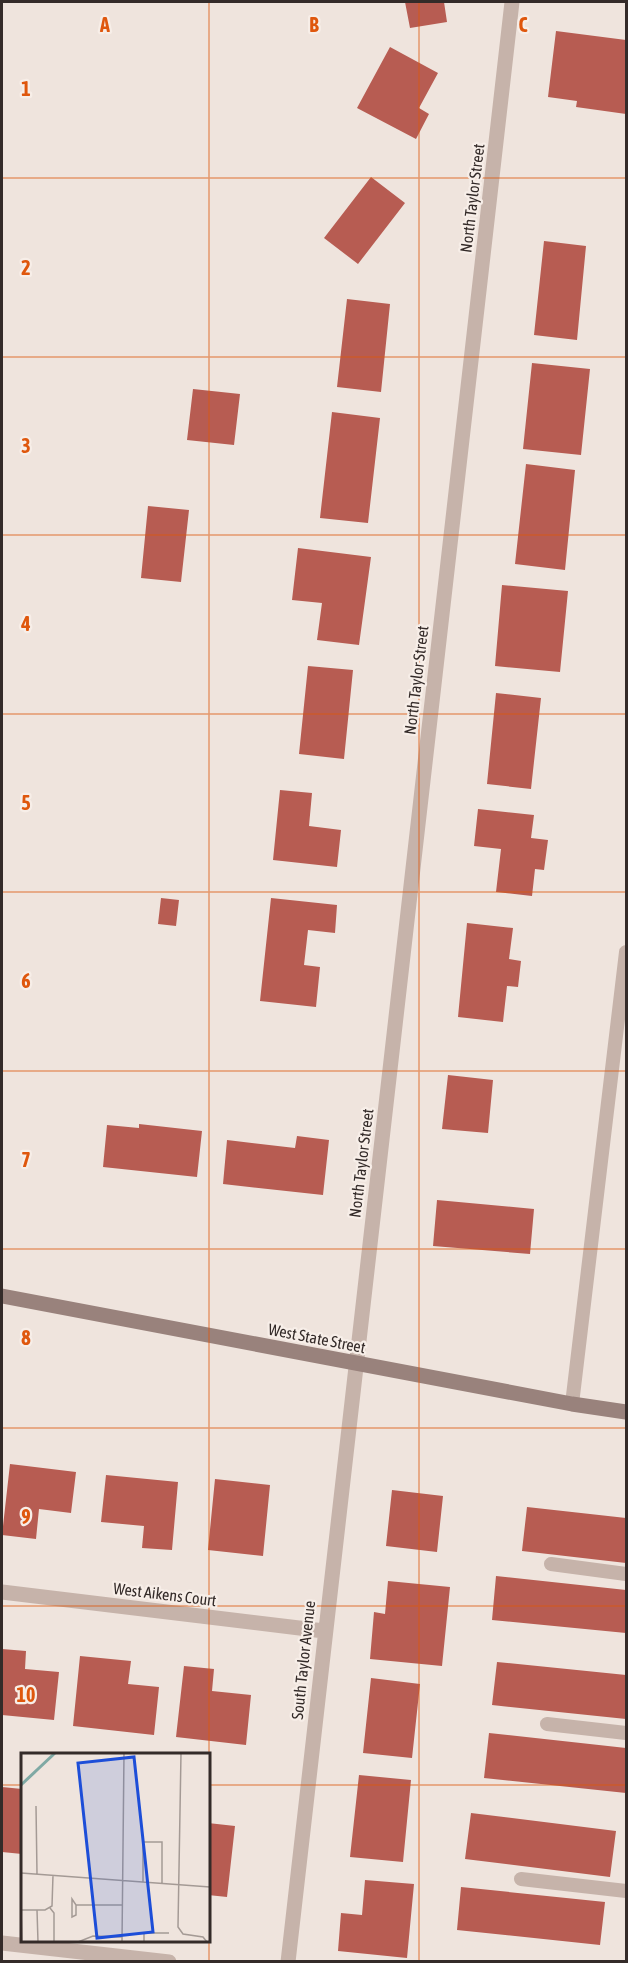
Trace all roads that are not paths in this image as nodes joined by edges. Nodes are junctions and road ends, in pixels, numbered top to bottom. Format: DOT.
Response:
graph roads {
  1 [pos="512,2"];
  2 [pos="627,952"];
  3 [pos="2,1296"];
  4 [pos="356,1363"];
  5 [pos="572,1404"];
  6 [pos="627,1412"];
  7 [pos="551,1564"];
  8 [pos="627,1574"];
  9 [pos="2,1592"];
  10 [pos="324,1631"];
  11 [pos="547,1724"];
  12 [pos="627,1733"];
  13 [pos="522,1879"];
  14 [pos="627,1891"];
  15 [pos="2,1943"];
  16 [pos="169,1962"];
  17 [pos="288,1962"];
  1 -- 4 [label="street, North Taylor Street"];
  2 -- 5 [label="lane"];
  3 -- 4 [label="main road, West State Street"];
  4 -- 5 [label="main road, West State Street"];
  4 -- 10 [label="street, South Taylor Avenue"];
  5 -- 6 [label="main road, West State Street"];
  7 -- 8 [label="lane"];
  9 -- 10 [label="street, West Aikens Court"];
  10 -- 17 [label="street, South Taylor Avenue"];
  11 -- 12 [label="lane"];
  13 -- 14 [label="lane"];
  15 -- 16 [label="street"];
}
